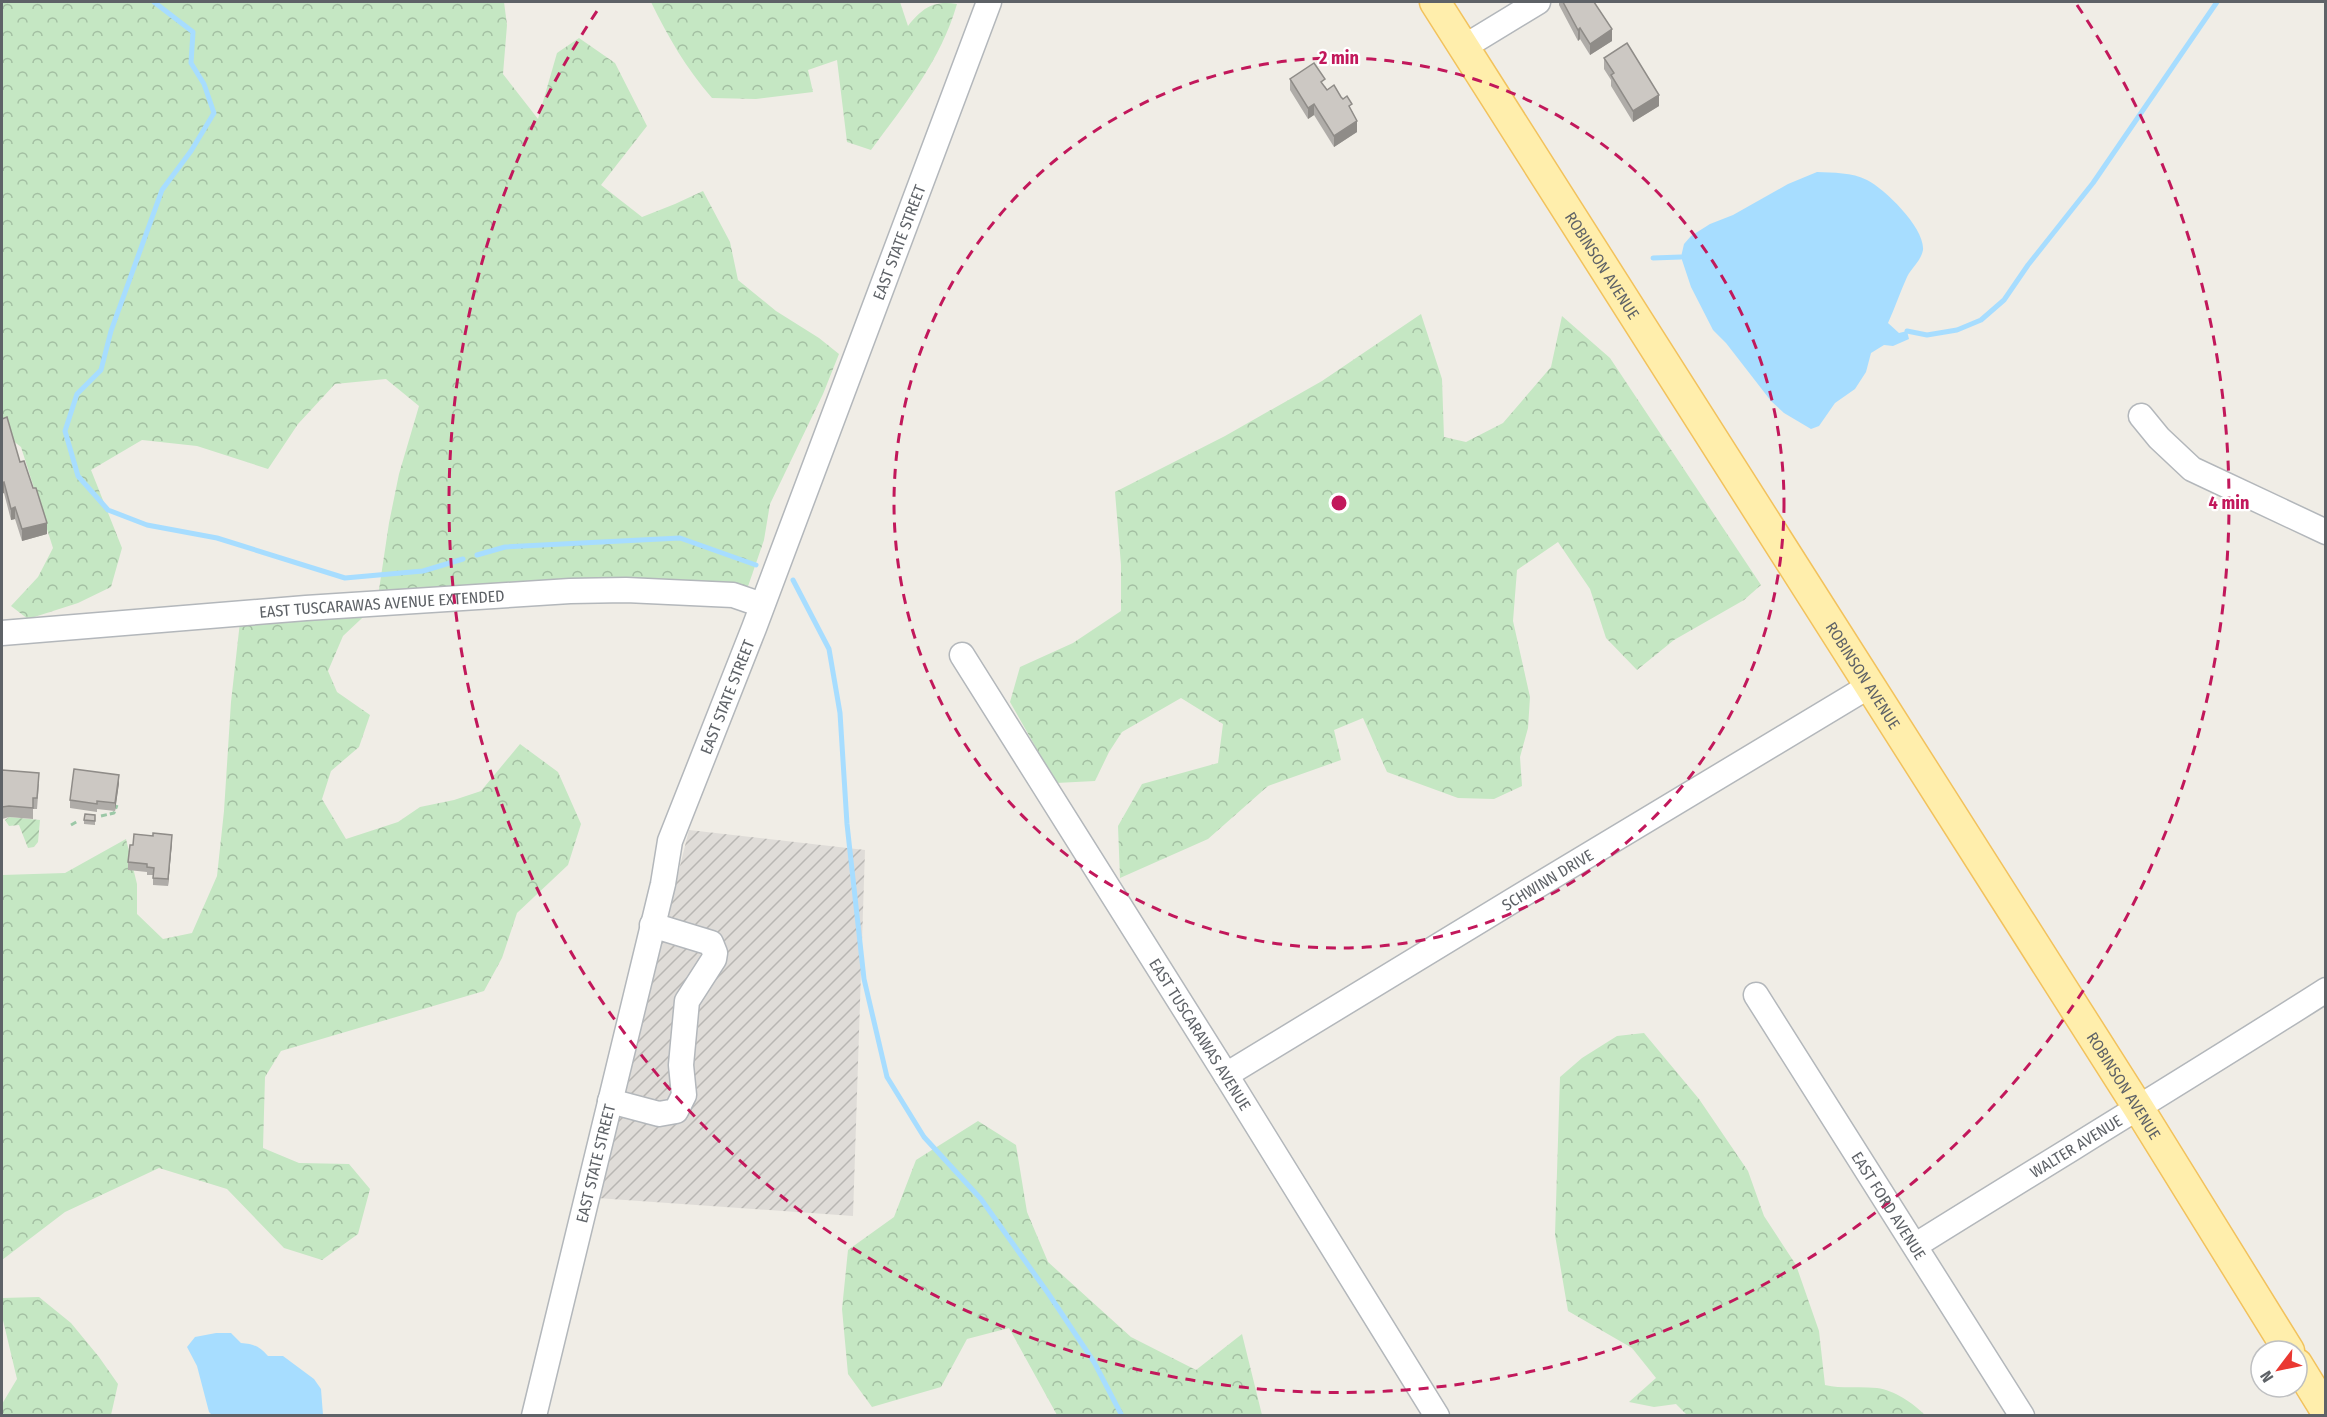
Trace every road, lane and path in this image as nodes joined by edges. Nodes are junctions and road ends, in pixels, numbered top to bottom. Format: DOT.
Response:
graph roads {
  1 [pos="989,2"];
  2 [pos="1435,2"];
  3 [pos="1538,2"];
  4 [pos="1464,47"];
  5 [pos="2141,416"];
  6 [pos="2325,531"];
  7 [pos="762,605"];
  8 [pos="2,633"];
  9 [pos="962,655"];
  10 [pos="1871,685"];
  11 [pos="117,805"];
  12 [pos="101,816"];
  13 [pos="78,821"];
  14 [pos="71,825"];
  15 [pos="652,925"];
  16 [pos="2325,990"];
  17 [pos="1756,995"];
  18 [pos="1226,1076"];
  19 [pos="610,1101"];
  20 [pos="2139,1108"];
  21 [pos="1916,1245"];
  22 [pos="2282,1339"];
  23 [pos="2309,1384"];
  24 [pos="2325,1411"];
  25 [pos="534,1416"];
  26 [pos="1437,1416"];
  27 [pos="2022,1416"];
  1 -- 7 [label="street, EAST STATE STREET"];
  2 -- 4 [label="main road, ROBINSON AVENUE"];
  3 -- 4 [label="street"];
  4 -- 10 [label="main road, ROBINSON AVENUE"];
  5 -- 6 [label="street"];
  7 -- 8 [label="street, EAST TUSCARAWAS AVENUE EXTENDED"];
  7 -- 15 [label="street, EAST STATE STREET"];
  9 -- 18 [label="street, EAST TUSCARAWAS AVENUE"];
  10 -- 18 [label="street, SCHWINN DRIVE"];
  10 -- 20 [label="main road, ROBINSON AVENUE"];
  11 -- 12 [label="path"];
  13 -- 14 [label="path"];
  15 -- 19 [label="street, EAST STATE STREET"];
  15 -- 19 [label="street"];
  16 -- 20 [label="street, WALTER AVENUE"];
  17 -- 21 [label="street, EAST FORD AVENUE"];
  18 -- 26 [label="street, EAST TUSCARAWAS AVENUE"];
  19 -- 25 [label="street, EAST STATE STREET"];
  20 -- 21 [label="street, WALTER AVENUE"];
  20 -- 22 [label="main road, ROBINSON AVENUE"];
  21 -- 27 [label="street, EAST FORD AVENUE"];
  23 -- 24 [label="main road"];
}
